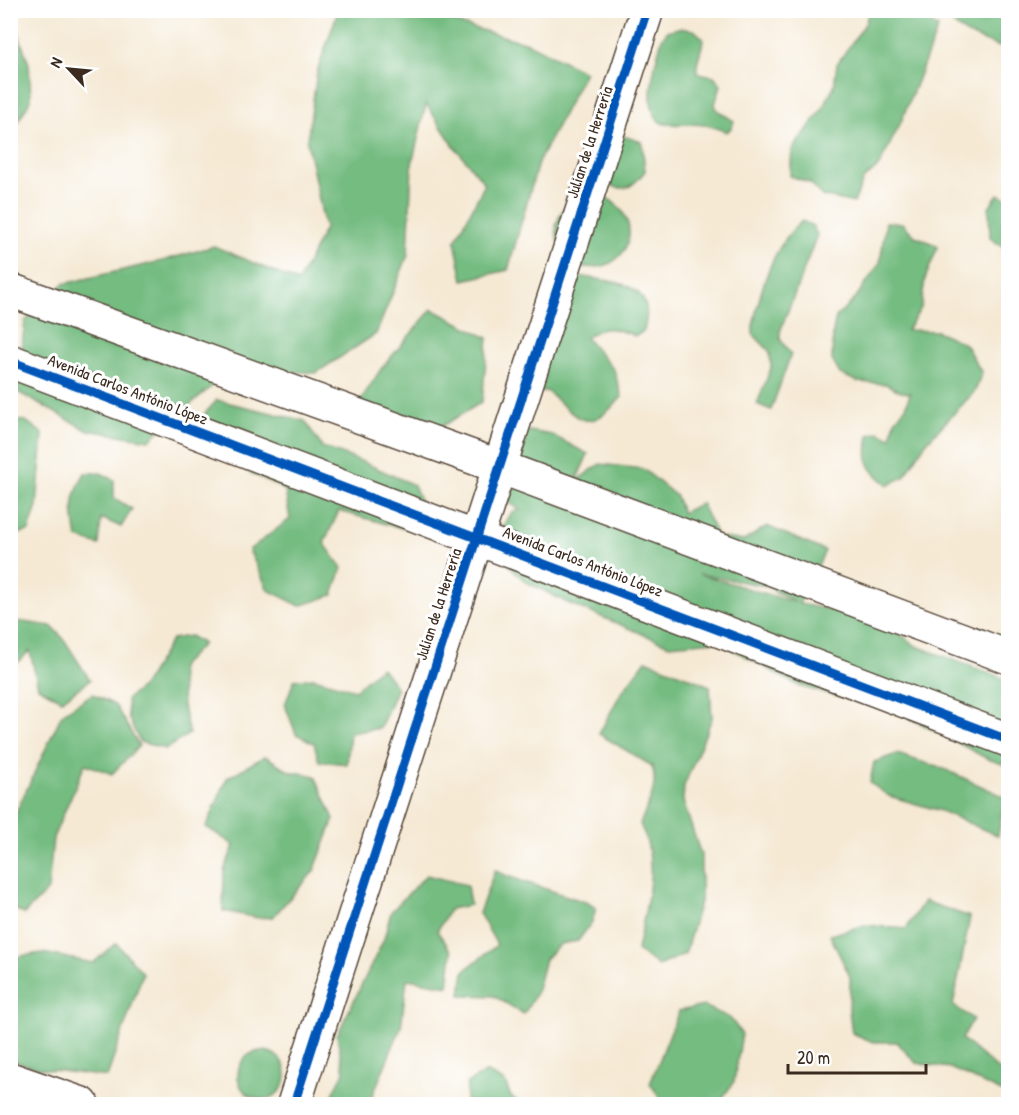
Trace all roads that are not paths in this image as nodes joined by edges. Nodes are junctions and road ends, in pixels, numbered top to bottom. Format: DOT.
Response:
graph roads {
  1 [pos="647,10"];
  2 [pos="10,290"];
  3 [pos="10,361"];
  4 [pos="500,467"];
  5 [pos="475,536"];
  6 [pos="1008,657"];
  7 [pos="1008,740"];
  8 [pos="10,1079"];
  9 [pos="82,1104"];
  10 [pos="294,1104"];
  1 -- 4 [label="street, Julian de la Herrería"];
  2 -- 4 [label="street"];
  3 -- 5 [label="street, Avenida Carlos António López"];
  4 -- 5 [label="street, Julian de la Herrería"];
  4 -- 6 [label="street"];
  5 -- 7 [label="street, Avenida Carlos António López"];
  5 -- 10 [label="street, Julian de la Herrería"];
  8 -- 9 [label="street"];
}
